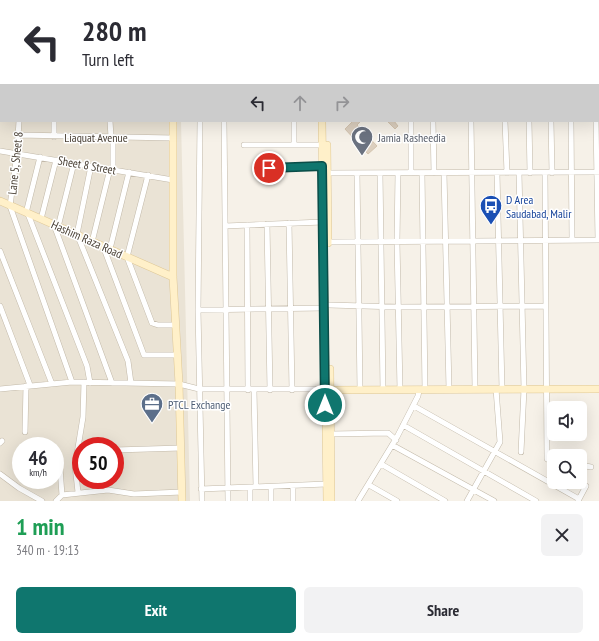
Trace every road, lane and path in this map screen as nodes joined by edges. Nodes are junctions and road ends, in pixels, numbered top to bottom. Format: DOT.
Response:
graph roads {
  1 [pos="19,122"];
  2 [pos="54,122"];
  3 [pos="110,122"];
  4 [pos="173,122"];
  5 [pos="200,122"];
  6 [pos="224,122"];
  7 [pos="294,122"];
  8 [pos="322,122"];
  9 [pos="326,122"];
  10 [pos="411,122"];
  11 [pos="433,122"];
  12 [pos="472,122"];
  13 [pos="505,122"];
  14 [pos="529,122"];
  15 [pos="551,122"];
  16 [pos="572,122"];
  17 [pos="596,122"];
  18 [pos="18,135"];
  19 [pos="54,137"];
  20 [pos="112,137"];
  21 [pos="173,138"];
  22 [pos="244,144"];
  23 [pos="294,145"];
  24 [pos="322,145"];
  25 [pos="0,151"];
  26 [pos="17,153"];
  27 [pos="40,157"];
  28 [pos="56,160"];
  29 [pos="74,163"];
  30 [pos="91,166"];
  31 [pos="325,166"];
  32 [pos="255,168"];
  33 [pos="111,169"];
  34 [pos="129,172"];
  35 [pos="598,172"];
  36 [pos="327,173"];
  37 [pos="357,173"];
  38 [pos="380,173"];
  39 [pos="398,173"];
  40 [pos="411,173"];
  41 [pos="422,173"];
  42 [pos="434,173"];
  43 [pos="444,173"];
  44 [pos="472,173"];
  45 [pos="497,173"];
  46 [pos="506,173"];
  47 [pos="519,173"];
  48 [pos="530,173"];
  49 [pos="545,173"];
  50 [pos="552,173"];
  51 [pos="572,173"];
  52 [pos="148,175"];
  53 [pos="174,180"];
  54 [pos="0,201"];
  55 [pos="10,206"];
  56 [pos="27,213"];
  57 [pos="41,219"];
  58 [pos="323,222"];
  59 [pos="289,223"];
  60 [pos="267,224"];
  61 [pos="247,225"];
  62 [pos="56,226"];
  63 [pos="225,226"];
  64 [pos="77,234"];
  65 [pos="473,240"];
  66 [pos="498,240"];
  67 [pos="520,240"];
  68 [pos="545,240"];
  69 [pos="572,240"];
  70 [pos="598,240"];
  71 [pos="423,241"];
  72 [pos="445,241"];
  73 [pos="92,242"];
  74 [pos="328,242"];
  75 [pos="358,242"];
  76 [pos="381,242"];
  77 [pos="397,242"];
  78 [pos="106,248"];
  79 [pos="0,251"];
  80 [pos="127,257"];
  81 [pos="326,274"];
  82 [pos="173,277"];
  83 [pos="0,306"];
  84 [pos="358,306"];
  85 [pos="447,306"];
  86 [pos="472,306"];
  87 [pos="500,306"];
  88 [pos="522,306"];
  89 [pos="545,306"];
  90 [pos="327,307"];
  91 [pos="382,307"];
  92 [pos="399,307"];
  93 [pos="424,307"];
  94 [pos="225,309"];
  95 [pos="247,309"];
  96 [pos="269,309"];
  97 [pos="291,309"];
  98 [pos="198,310"];
  99 [pos="176,325"];
  100 [pos="178,355"];
  101 [pos="72,382"];
  102 [pos="87,383"];
  103 [pos="112,383"];
  104 [pos="131,383"];
  105 [pos="52,384"];
  106 [pos="179,384"];
  107 [pos="28,385"];
  108 [pos="475,388"];
  109 [pos="0,389"];
  110 [pos="199,389"];
  111 [pos="448,389"];
  112 [pos="499,389"];
  113 [pos="524,389"];
  114 [pos="546,389"];
  115 [pos="599,389"];
  116 [pos="226,390"];
  117 [pos="248,390"];
  118 [pos="254,390"];
  119 [pos="270,390"];
  120 [pos="292,390"];
  121 [pos="328,390"];
  122 [pos="360,390"];
  123 [pos="383,390"];
  124 [pos="400,390"];
  125 [pos="422,390"];
  126 [pos="414,406"];
  127 [pos="403,426"];
  128 [pos="25,432"];
  129 [pos="331,434"];
  130 [pos="396,440"];
  131 [pos="392,446"];
  132 [pos="181,448"];
  133 [pos="124,450"];
  134 [pos="494,451"];
  135 [pos="521,452"];
  136 [pos="547,460"];
  137 [pos="381,464"];
  138 [pos="587,466"];
  139 [pos="591,467"];
  140 [pos="484,471"];
  141 [pos="0,474"];
  142 [pos="326,484"];
  143 [pos="369,485"];
  144 [pos="293,486"];
  145 [pos="271,487"];
  146 [pos="228,488"];
  147 [pos="250,488"];
  148 [pos="256,488"];
  149 [pos="62,489"];
  150 [pos="201,489"];
  151 [pos="584,489"];
  152 [pos="473,490"];
  153 [pos="78,492"];
  154 [pos="182,492"];
  155 [pos="62,495"];
  156 [pos="579,500"];
  157 [pos="42,501"];
  158 [pos="56,501"];
  159 [pos="182,501"];
  160 [pos="202,501"];
  161 [pos="228,501"];
  162 [pos="250,501"];
  163 [pos="271,501"];
  164 [pos="293,501"];
  165 [pos="327,501"];
  166 [pos="331,501"];
  167 [pos="358,501"];
  168 [pos="397,501"];
  169 [pos="445,501"];
  170 [pos="467,501"];
  171 [pos="494,501"];
  172 [pos="536,501"];
  1 -- 18 [label="street, Lane 5, Sheet 8"];
  2 -- 19 [label="street"];
  3 -- 20 [label="street"];
  4 -- 21 [label="street"];
  5 -- 98 [label="street"];
  6 -- 63 [label="street"];
  7 -- 23 [label="street"];
  8 -- 24 [label="street"];
  9 -- 31 [label="street"];
  10 -- 40 [label="street"];
  11 -- 42 [label="street"];
  12 -- 44 [label="street"];
  13 -- 46 [label="street"];
  14 -- 48 [label="street"];
  15 -- 50 [label="street"];
  16 -- 51 [label="street"];
  17 -- 35 [label="street"];
  18 -- 19 [label="street, Liaquat Avenue"];
  18 -- 26 [label="street, Lane 5, Sheet 8"];
  19 -- 20 [label="street, Liaquat Avenue"];
  20 -- 21 [label="street, Liaquat Avenue"];
  20 -- 33 [label="street"];
  21 -- 53 [label="street"];
  22 -- 23 [label="street"];
  23 -- 24 [label="street"];
  24 -- 31 [label="street"];
  25 -- 26 [label="street, Sheet 8 Street"];
  26 -- 27 [label="street, Sheet 8 Street"];
  26 -- 55 [label="street, Lane 5, Sheet 8"];
  27 -- 28 [label="street, Sheet 8 Street"];
  27 -- 56 [label="street"];
  28 -- 29 [label="street, Sheet 8 Street"];
  28 -- 57 [label="street"];
  29 -- 30 [label="street, Sheet 8 Street"];
  29 -- 62 [label="street"];
  30 -- 33 [label="street, Sheet 8 Street"];
  30 -- 64 [label="street"];
  31 -- 32 [label="lane"];
  31 -- 36 [label="street"];
  31 -- 58 [label="street"];
  33 -- 34 [label="street, Sheet 8 Street"];
  33 -- 73 [label="street"];
  34 -- 52 [label="street, Sheet 8 Street"];
  34 -- 78 [label="street"];
  35 -- 51 [label="street"];
  35 -- 70 [label="street"];
  36 -- 37 [label="street"];
  36 -- 74 [label="street"];
  37 -- 38 [label="street"];
  37 -- 75 [label="street"];
  38 -- 39 [label="street"];
  38 -- 76 [label="street"];
  39 -- 40 [label="street"];
  39 -- 77 [label="street"];
  40 -- 41 [label="street"];
  41 -- 42 [label="street"];
  41 -- 71 [label="street"];
  42 -- 43 [label="street"];
  43 -- 44 [label="street"];
  43 -- 72 [label="street"];
  44 -- 45 [label="street"];
  44 -- 65 [label="street"];
  45 -- 46 [label="street"];
  45 -- 66 [label="street"];
  46 -- 47 [label="street"];
  47 -- 48 [label="street"];
  47 -- 67 [label="street"];
  48 -- 49 [label="street"];
  49 -- 50 [label="street"];
  49 -- 68 [label="street"];
  50 -- 51 [label="street"];
  51 -- 69 [label="street"];
  52 -- 53 [label="street, Sheet 8 Street"];
  52 -- 80 [label="street"];
  53 -- 82 [label="street"];
  54 -- 55 [label="street, Hashim Raza Road"];
  55 -- 56 [label="street, Hashim Raza Road"];
  55 -- 101 [label="street"];
  56 -- 57 [label="street, Hashim Raza Road"];
  56 -- 102 [label="street"];
  57 -- 62 [label="street, Hashim Raza Road"];
  58 -- 59 [label="street"];
  58 -- 81 [label="street"];
  59 -- 60 [label="street"];
  59 -- 97 [label="street"];
  60 -- 61 [label="street"];
  60 -- 96 [label="street"];
  61 -- 63 [label="street"];
  61 -- 95 [label="street"];
  62 -- 64 [label="street, Hashim Raza Road"];
  62 -- 103 [label="street"];
  63 -- 94 [label="street"];
  64 -- 73 [label="street, Hashim Raza Road"];
  64 -- 104 [label="street"];
  65 -- 66 [label="street"];
  65 -- 72 [label="street"];
  65 -- 86 [label="street"];
  66 -- 67 [label="street"];
  66 -- 87 [label="street"];
  67 -- 68 [label="street"];
  67 -- 88 [label="street"];
  68 -- 69 [label="street"];
  68 -- 89 [label="street"];
  69 -- 70 [label="street"];
  71 -- 72 [label="street"];
  71 -- 77 [label="street"];
  71 -- 93 [label="street"];
  72 -- 85 [label="street"];
  73 -- 78 [label="street, Hashim Raza Road"];
  74 -- 75 [label="street"];
  74 -- 81 [label="street"];
  75 -- 76 [label="street"];
  75 -- 84 [label="street"];
  76 -- 77 [label="street"];
  76 -- 91 [label="street"];
  77 -- 92 [label="street"];
  78 -- 80 [label="street, Hashim Raza Road"];
  78 -- 100 [label="street"];
  79 -- 105 [label="street"];
  80 -- 82 [label="street, Hashim Raza Road"];
  80 -- 99 [label="street"];
  81 -- 90 [label="street"];
  82 -- 99 [label="street"];
  83 -- 107 [label="street"];
  84 -- 90 [label="street"];
  84 -- 91 [label="street"];
  84 -- 122 [label="street"];
  85 -- 86 [label="street"];
  85 -- 93 [label="street"];
  85 -- 111 [label="street"];
  86 -- 87 [label="street"];
  86 -- 108 [label="street"];
  87 -- 88 [label="street"];
  87 -- 112 [label="street"];
  88 -- 89 [label="street"];
  88 -- 113 [label="street"];
  89 -- 114 [label="street"];
  90 -- 97 [label="street"];
  90 -- 121 [label="street"];
  91 -- 92 [label="street"];
  91 -- 123 [label="street"];
  92 -- 93 [label="street"];
  92 -- 124 [label="street"];
  93 -- 125 [label="street"];
  94 -- 95 [label="street"];
  94 -- 98 [label="street"];
  94 -- 116 [label="street"];
  95 -- 96 [label="street"];
  95 -- 117 [label="street"];
  96 -- 97 [label="street"];
  96 -- 119 [label="street"];
  97 -- 120 [label="street"];
  98 -- 110 [label="street"];
  99 -- 100 [label="street"];
  100 -- 106 [label="street"];
  101 -- 102 [label="street"];
  101 -- 105 [label="street"];
  102 -- 103 [label="street"];
  102 -- 153 [label="street"];
  103 -- 104 [label="street"];
  104 -- 106 [label="street"];
  105 -- 107 [label="street"];
  106 -- 110 [label="street"];
  106 -- 132 [label="street"];
  107 -- 109 [label="street"];
  107 -- 128 [label="street"];
  108 -- 111 [label="street"];
  108 -- 112 [label="street"];
  110 -- 116 [label="street"];
  110 -- 150 [label="street"];
  111 -- 125 [label="street"];
  112 -- 113 [label="street"];
  112 -- 134 [label="street"];
  113 -- 114 [label="street"];
  113 -- 135 [label="street"];
  114 -- 115 [label="street"];
  114 -- 136 [label="street"];
  116 -- 117 [label="street"];
  116 -- 146 [label="street"];
  117 -- 118 [label="street"];
  118 -- 119 [label="street"];
  118 -- 148 [label="street"];
  119 -- 120 [label="street"];
  120 -- 121 [label="street"];
  121 -- 122 [label="street"];
  121 -- 129 [label="street"];
  121 -- 142 [label="street"];
  122 -- 123 [label="street"];
  123 -- 124 [label="street"];
  124 -- 125 [label="street"];
  125 -- 126 [label="street"];
  126 -- 127 [label="street"];
  126 -- 134 [label="street"];
  127 -- 130 [label="street"];
  127 -- 140 [label="street"];
  129 -- 130 [label="street"];
  129 -- 166 [label="street"];
  130 -- 131 [label="street"];
  131 -- 137 [label="street"];
  131 -- 152 [label="street"];
  132 -- 133 [label="street"];
  132 -- 154 [label="street"];
  134 -- 140 [label="street"];
  134 -- 156 [label="street"];
  137 -- 143 [label="street"];
  137 -- 169 [label="street"];
  138 -- 139 [label="street"];
  140 -- 152 [label="street"];
  140 -- 172 [label="street"];
  141 -- 157 [label="street"];
  142 -- 144 [label="street"];
  142 -- 165 [label="street"];
  143 -- 167 [label="street"];
  143 -- 168 [label="street"];
  144 -- 145 [label="street"];
  144 -- 164 [label="street"];
  145 -- 148 [label="street"];
  145 -- 163 [label="street"];
  146 -- 147 [label="street"];
  146 -- 150 [label="street"];
  146 -- 161 [label="street"];
  147 -- 148 [label="street"];
  147 -- 162 [label="street"];
  149 -- 155 [label="street"];
  150 -- 160 [label="street"];
  151 -- 156 [label="street"];
  152 -- 170 [label="street"];
  152 -- 171 [label="street"];
  153 -- 154 [label="street"];
  153 -- 155 [label="street"];
  154 -- 159 [label="street"];
  155 -- 158 [label="street"];
}
